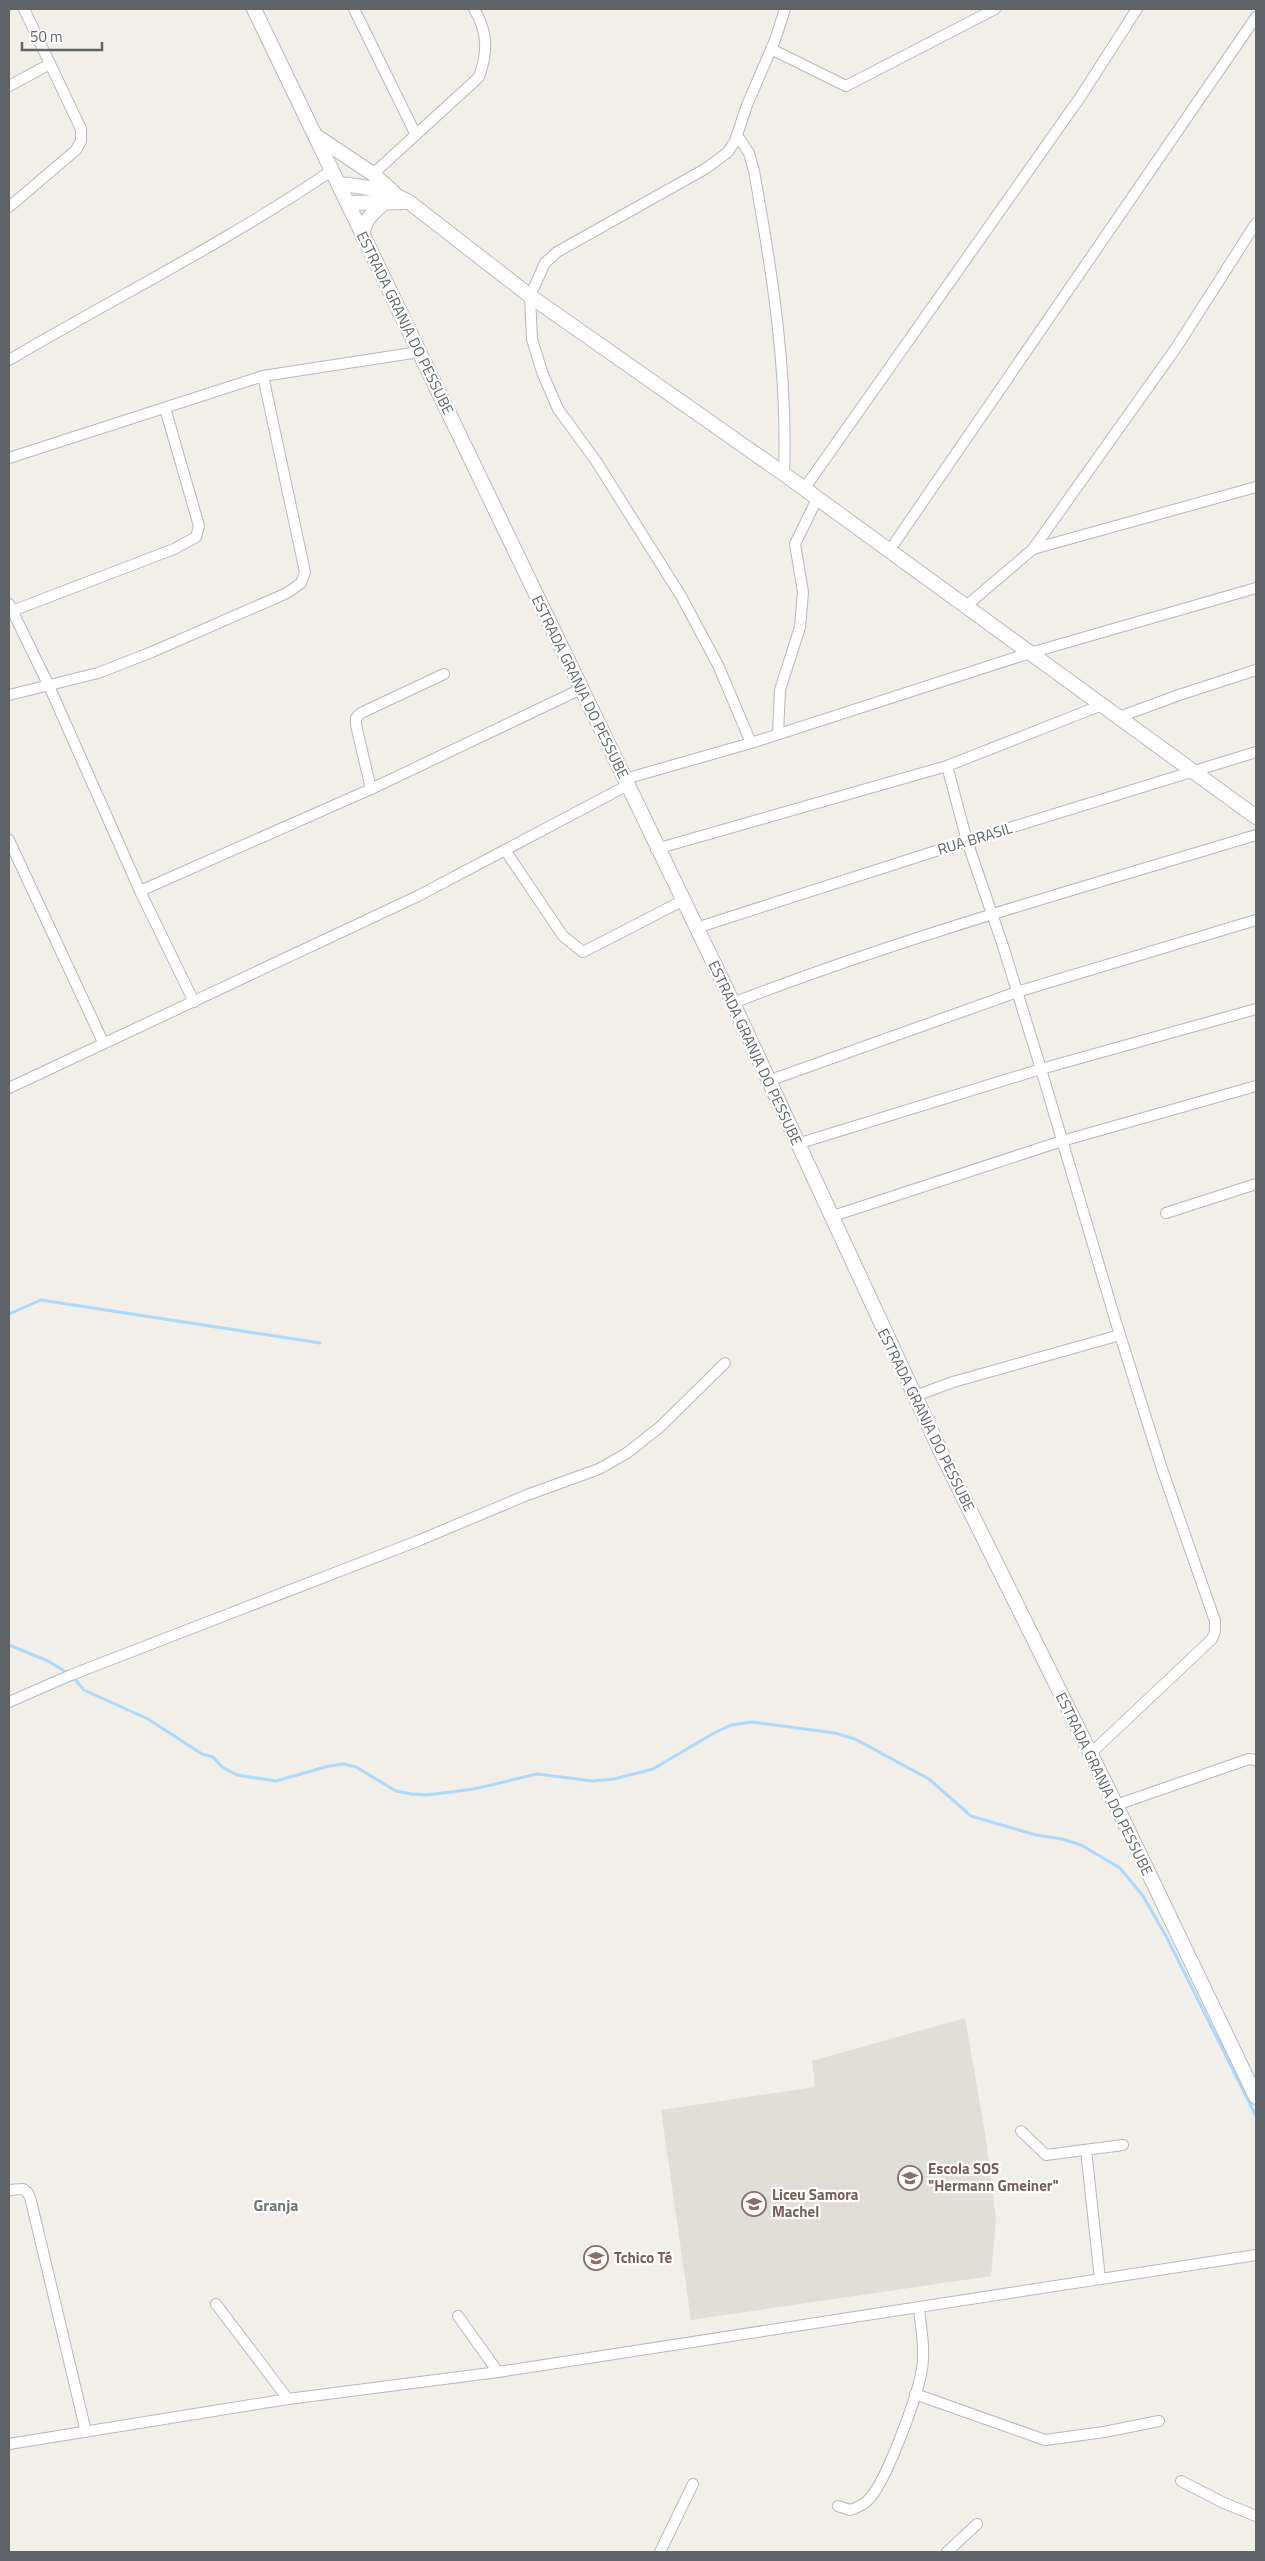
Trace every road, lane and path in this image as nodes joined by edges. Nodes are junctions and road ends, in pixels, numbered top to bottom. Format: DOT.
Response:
graph roads {
  1 [pos="24,9"];
  2 [pos="254,9"];
  3 [pos="354,9"];
  4 [pos="474,9"];
  5 [pos="785,9"];
  6 [pos="995,9"];
  7 [pos="1137,9"];
  8 [pos="1256,17"];
  9 [pos="771,49"];
  10 [pos="50,64"];
  11 [pos="9,86"];
  12 [pos="416,135"];
  13 [pos="737,135"];
  14 [pos="316,136"];
  15 [pos="331,171"];
  16 [pos="373,174"];
  17 [pos="338,184"];
  18 [pos="403,199"];
  19 [pos="348,203"];
  20 [pos="384,203"];
  21 [pos="9,207"];
  22 [pos="1256,223"];
  23 [pos="363,237"];
  24 [pos="530,296"];
  25 [pos="419,352"];
  26 [pos="9,360"];
  27 [pos="263,376"];
  28 [pos="165,408"];
  29 [pos="9,458"];
  30 [pos="784,474"];
  31 [pos="1256,488"];
  32 [pos="804,489"];
  33 [pos="817,499"];
  34 [pos="1033,549"];
  35 [pos="888,551"];
  36 [pos="1256,588"];
  37 [pos="966,606"];
  38 [pos="10,608"];
  39 [pos="1030,653"];
  40 [pos="1256,670"];
  41 [pos="444,674"];
  42 [pos="49,686"];
  43 [pos="581,689"];
  44 [pos="9,695"];
  45 [pos="1102,705"];
  46 [pos="1119,717"];
  47 [pos="778,734"];
  48 [pos="751,743"];
  49 [pos="1256,752"];
  50 [pos="947,766"];
  51 [pos="1196,772"];
  52 [pos="626,782"];
  53 [pos="371,789"];
  54 [pos="1256,817"];
  55 [pos="1256,834"];
  56 [pos="9,840"];
  57 [pos="967,841"];
  58 [pos="656,849"];
  59 [pos="504,850"];
  60 [pos="140,891"];
  61 [pos="682,901"];
  62 [pos="992,914"];
  63 [pos="1256,920"];
  64 [pos="696,928"];
  65 [pos="1017,992"];
  66 [pos="194,1002"];
  67 [pos="733,1004"];
  68 [pos="1256,1009"];
  69 [pos="103,1042"];
  70 [pos="1041,1069"];
  71 [pos="768,1081"];
  72 [pos="1256,1086"];
  73 [pos="9,1088"];
  74 [pos="1062,1141"];
  75 [pos="797,1144"];
  76 [pos="1256,1184"];
  77 [pos="1166,1213"];
  78 [pos="830,1217"];
  79 [pos="1120,1335"];
  80 [pos="725,1363"];
  81 [pos="915,1396"];
  82 [pos="9,1702"];
  83 [pos="1090,1754"];
  84 [pos="1256,1760"];
  85 [pos="1116,1805"];
  86 [pos="1256,2097"];
  87 [pos="1021,2131"];
  88 [pos="1123,2145"];
  89 [pos="1086,2150"];
  90 [pos="9,2190"];
  91 [pos="1256,2256"];
  92 [pos="1100,2279"];
  93 [pos="216,2304"];
  94 [pos="918,2308"];
  95 [pos="458,2316"];
  96 [pos="498,2372"];
  97 [pos="915,2394"];
  98 [pos="288,2399"];
  99 [pos="1159,2421"];
  100 [pos="86,2432"];
  101 [pos="9,2444"];
  102 [pos="1181,2481"];
  103 [pos="693,2484"];
  104 [pos="838,2506"];
  105 [pos="1256,2516"];
  106 [pos="977,2524"];
  107 [pos="660,2552"];
  108 [pos="947,2552"];
  1 -- 10 [label="street"];
  2 -- 14 [label="main road, ESTRADA GRANJA DO PESSUBE"];
  3 -- 12 [label="street"];
  4 -- 12 [label="street"];
  5 -- 9 [label="street"];
  6 -- 9 [label="street"];
  7 -- 32 [label="street"];
  8 -- 35 [label="street"];
  9 -- 13 [label="street"];
  10 -- 11 [label="street"];
  10 -- 21 [label="street"];
  12 -- 16 [label="street"];
  13 -- 24 [label="street"];
  13 -- 30 [label="street"];
  14 -- 15 [label="main road, ESTRADA GRANJA DO PESSUBE"];
  14 -- 16 [label="main road"];
  15 -- 17 [label="main road, ESTRADA GRANJA DO PESSUBE"];
  15 -- 26 [label="street"];
  16 -- 18 [label="main road"];
  17 -- 18 [label="main road"];
  17 -- 19 [label="main road, ESTRADA GRANJA DO PESSUBE"];
  18 -- 20 [label="main road"];
  18 -- 24 [label="main road"];
  19 -- 20 [label="main road"];
  19 -- 23 [label="main road, ESTRADA GRANJA DO PESSUBE"];
  20 -- 23 [label="main road"];
  22 -- 34 [label="street"];
  23 -- 25 [label="main road, ESTRADA GRANJA DO PESSUBE"];
  24 -- 30 [label="main road"];
  24 -- 48 [label="street"];
  25 -- 27 [label="street"];
  25 -- 43 [label="main road, ESTRADA GRANJA DO PESSUBE"];
  27 -- 28 [label="street"];
  27 -- 42 [label="street"];
  28 -- 29 [label="street"];
  28 -- 38 [label="street"];
  30 -- 32 [label="main road"];
  31 -- 34 [label="street"];
  32 -- 33 [label="main road"];
  33 -- 35 [label="main road"];
  33 -- 47 [label="street"];
  34 -- 37 [label="street"];
  35 -- 37 [label="main road"];
  36 -- 39 [label="street"];
  37 -- 39 [label="main road"];
  38 -- 42 [label="street"];
  39 -- 45 [label="main road"];
  39 -- 47 [label="street"];
  40 -- 46 [label="street"];
  41 -- 53 [label="street"];
  42 -- 44 [label="street"];
  42 -- 60 [label="street"];
  43 -- 52 [label="main road, ESTRADA GRANJA DO PESSUBE"];
  43 -- 53 [label="street"];
  45 -- 46 [label="main road"];
  45 -- 50 [label="street"];
  46 -- 51 [label="main road"];
  47 -- 48 [label="street"];
  48 -- 52 [label="street"];
  49 -- 51 [label="street, RUA BRASIL"];
  50 -- 57 [label="street"];
  50 -- 58 [label="street"];
  51 -- 54 [label="main road"];
  51 -- 57 [label="street, RUA BRASIL"];
  52 -- 58 [label="main road, ESTRADA GRANJA DO PESSUBE"];
  52 -- 59 [label="street"];
  53 -- 60 [label="street"];
  55 -- 62 [label="street"];
  56 -- 69 [label="street"];
  57 -- 62 [label="street"];
  57 -- 64 [label="street, RUA BRASIL"];
  58 -- 61 [label="main road, ESTRADA GRANJA DO PESSUBE"];
  59 -- 61 [label="street"];
  59 -- 66 [label="street"];
  60 -- 66 [label="street"];
  61 -- 64 [label="main road, ESTRADA GRANJA DO PESSUBE"];
  62 -- 65 [label="street"];
  62 -- 67 [label="street"];
  63 -- 65 [label="street"];
  64 -- 67 [label="main road, ESTRADA GRANJA DO PESSUBE"];
  65 -- 70 [label="street"];
  65 -- 71 [label="street"];
  66 -- 69 [label="street"];
  67 -- 71 [label="main road, ESTRADA GRANJA DO PESSUBE"];
  68 -- 70 [label="street"];
  69 -- 73 [label="street"];
  70 -- 74 [label="street"];
  70 -- 75 [label="street"];
  71 -- 75 [label="main road, ESTRADA GRANJA DO PESSUBE"];
  72 -- 74 [label="street"];
  74 -- 78 [label="street"];
  74 -- 79 [label="street"];
  75 -- 78 [label="main road, ESTRADA GRANJA DO PESSUBE"];
  76 -- 77 [label="street"];
  78 -- 81 [label="main road, ESTRADA GRANJA DO PESSUBE"];
  79 -- 81 [label="street"];
  79 -- 83 [label="street"];
  80 -- 82 [label="street"];
  81 -- 83 [label="main road, ESTRADA GRANJA DO PESSUBE"];
  83 -- 85 [label="main road, ESTRADA GRANJA DO PESSUBE"];
  84 -- 85 [label="street"];
  85 -- 86 [label="main road, ESTRADA GRANJA DO PESSUBE"];
  87 -- 89 [label="street"];
  88 -- 89 [label="street"];
  89 -- 92 [label="street"];
  90 -- 100 [label="street"];
  91 -- 92 [label="street"];
  92 -- 94 [label="street"];
  93 -- 98 [label="street"];
  94 -- 96 [label="street"];
  94 -- 97 [label="street"];
  95 -- 96 [label="street"];
  96 -- 98 [label="street"];
  97 -- 99 [label="street"];
  97 -- 104 [label="street"];
  98 -- 100 [label="street"];
  100 -- 101 [label="street"];
  102 -- 105 [label="street"];
  103 -- 107 [label="street"];
  106 -- 108 [label="street"];
}
